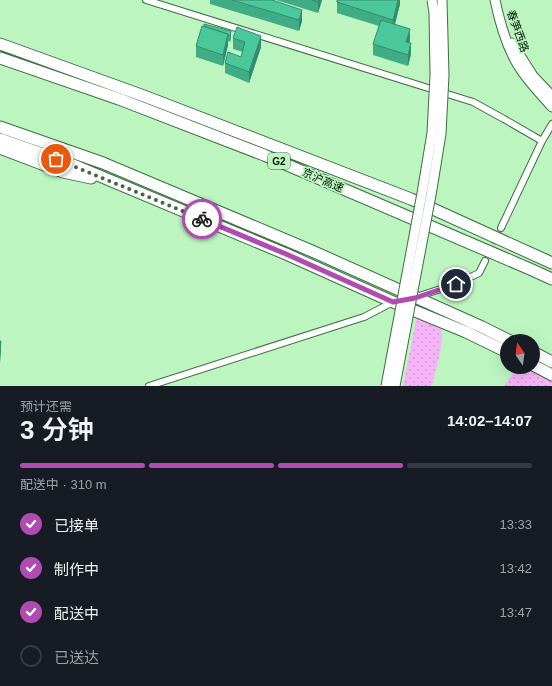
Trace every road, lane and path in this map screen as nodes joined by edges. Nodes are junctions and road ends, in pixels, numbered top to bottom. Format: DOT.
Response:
graph roads {
  1 [pos="146,0"];
  2 [pos="432,0"];
  3 [pos="442,0"];
  4 [pos="495,0"];
  5 [pos="500,0"];
  6 [pos="0,44"];
  7 [pos="0,58"];
  8 [pos="552,96"];
  9 [pos="552,107"];
  10 [pos="552,124"];
  11 [pos="0,127"];
  12 [pos="0,139"];
  13 [pos="542,141"];
  14 [pos="0,148"];
  15 [pos="120,184"];
  16 [pos="501,228"];
  17 [pos="484,261"];
  18 [pos="552,264"];
  19 [pos="552,280"];
  20 [pos="415,298"];
  21 [pos="393,302"];
  22 [pos="500,336"];
  23 [pos="500,349"];
  24 [pos="540,356"];
  25 [pos="552,362"];
  26 [pos="540,369"];
  27 [pos="552,375"];
  28 [pos="149,386"];
  29 [pos="386,386"];
  30 [pos="395,386"];
  1 -- 13 [label="street"];
  2 -- 29 [label="main road, bridge"];
  3 -- 30 [label="main road, bridge"];
  4 -- 9 [label="main road, 春笋西路"];
  5 -- 8 [label="main road, 春笋西路"];
  6 -- 18 [label="highway, 京沪高速 / G2"];
  7 -- 19 [label="highway, 京沪高速 / G2"];
  10 -- 13 [label="street"];
  11 -- 20 [label="highway"];
  12 -- 15 [label="highway"];
  13 -- 16 [label="street"];
  14 -- 15 [label="highway"];
  15 -- 21 [label="highway"];
  17 -- 20 [label="street"];
  20 -- 21 [label="street"];
  20 -- 22 [label="highway"];
  21 -- 23 [label="highway"];
  21 -- 28 [label="street"];
  24 -- 25 [label="highway"];
  26 -- 27 [label="highway"];
}
